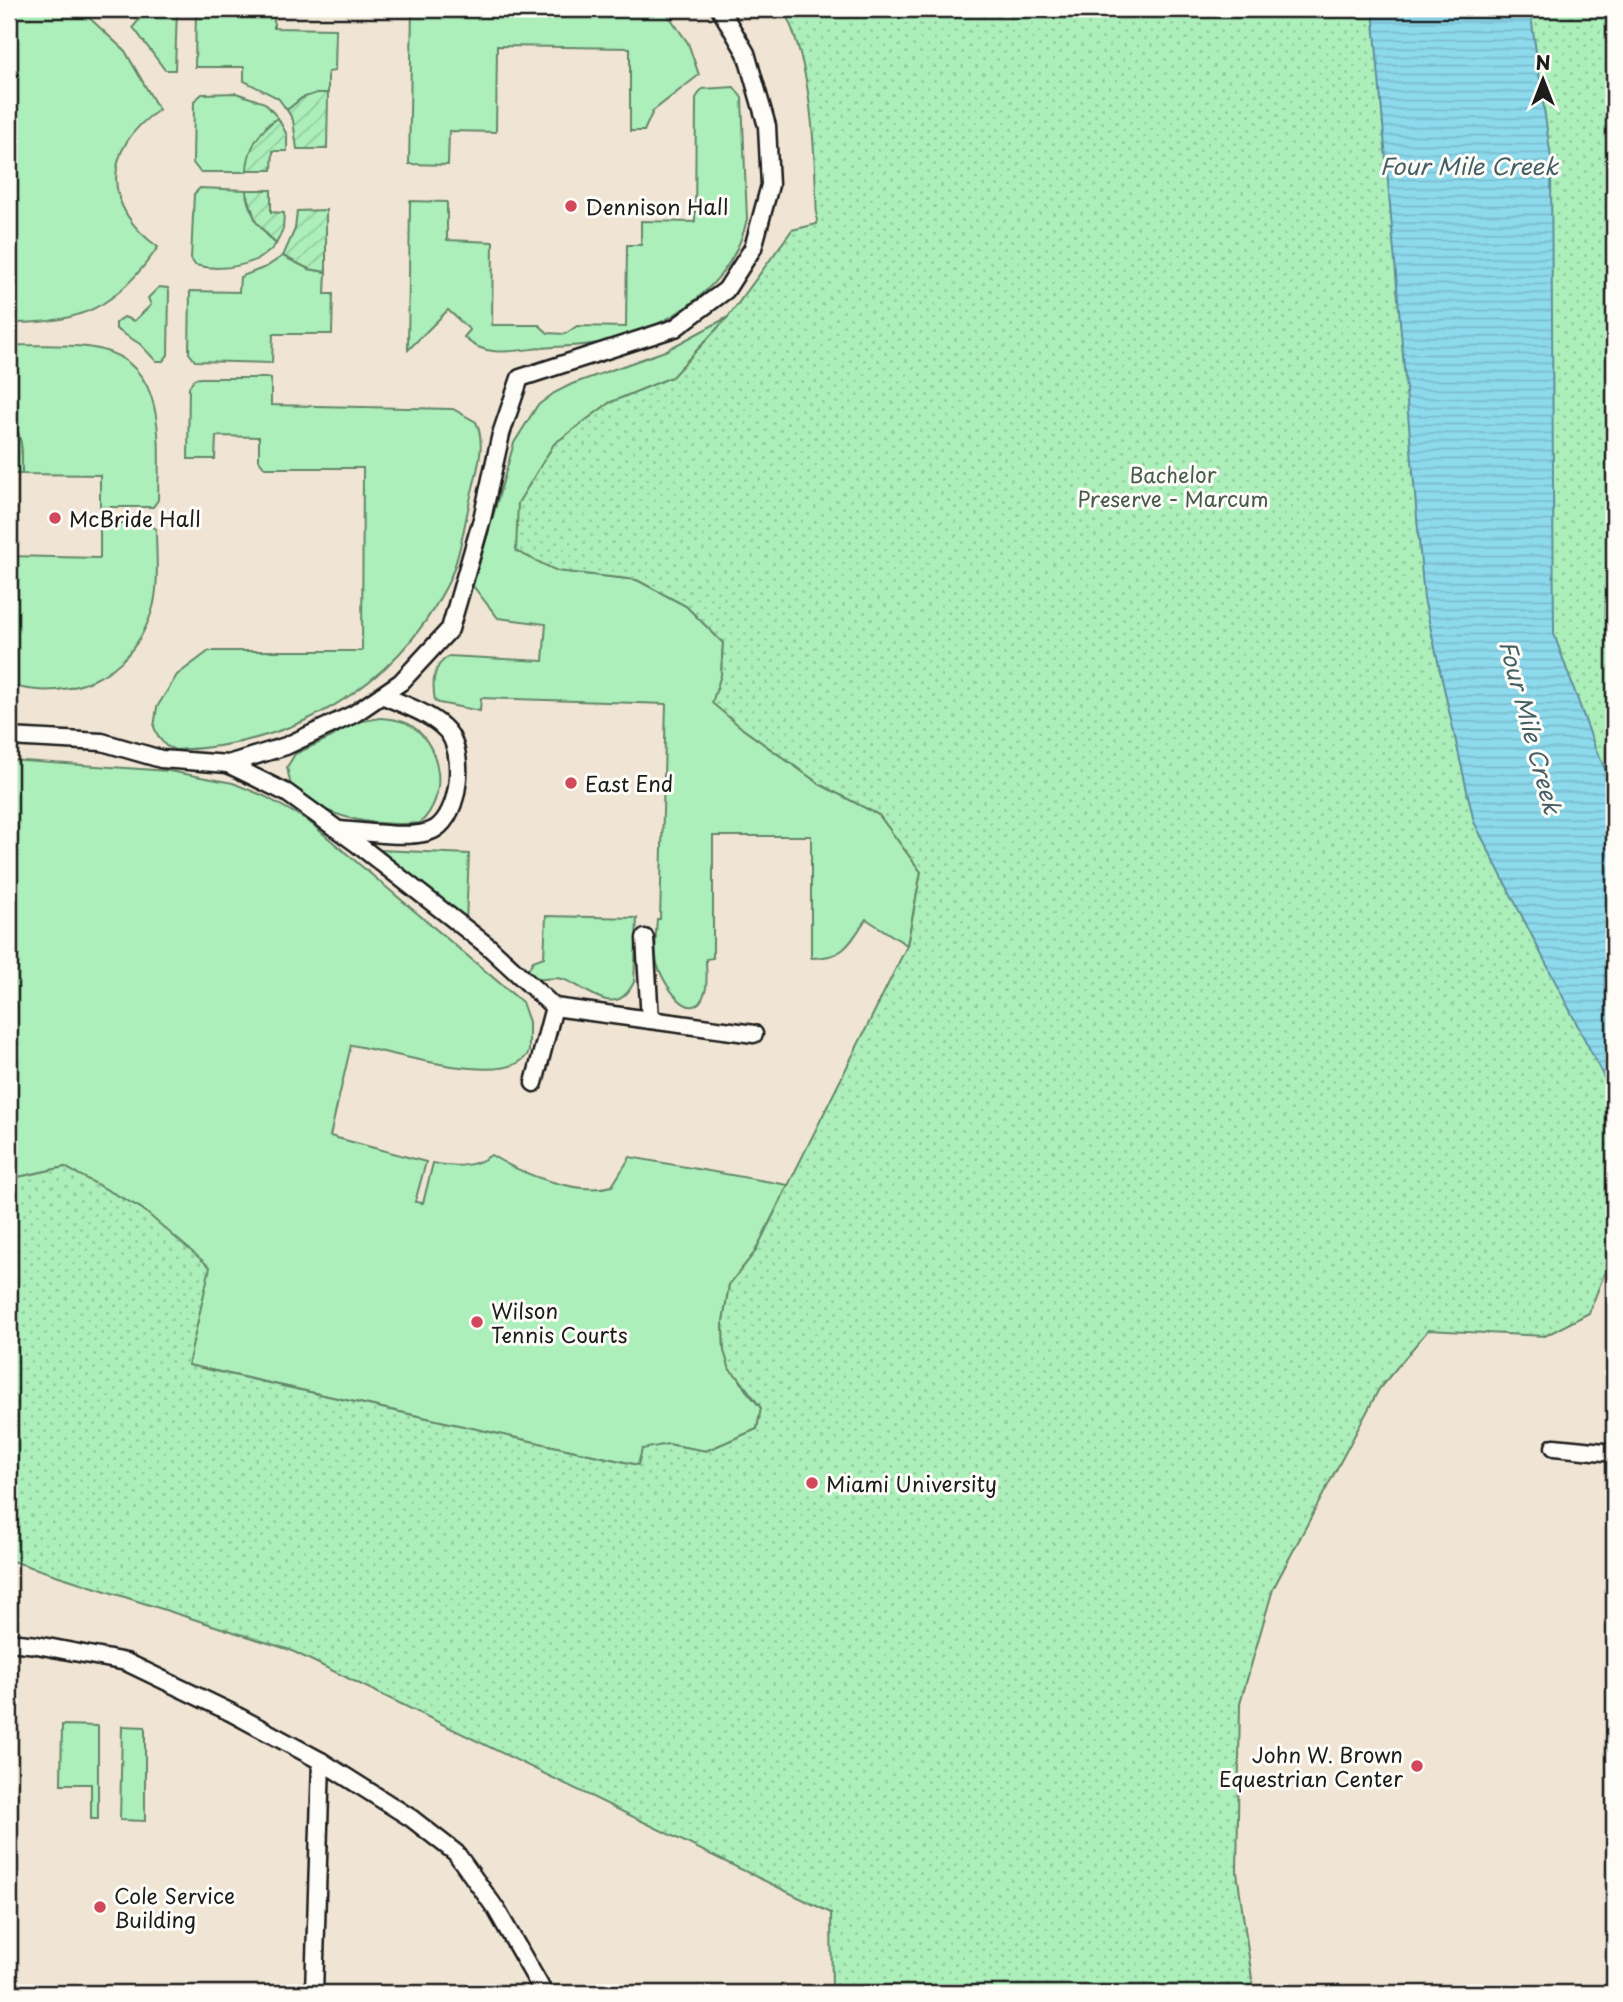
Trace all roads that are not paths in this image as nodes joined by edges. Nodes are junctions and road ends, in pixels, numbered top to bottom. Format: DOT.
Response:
graph roads {
  1 [pos="720,9"];
  2 [pos="382,695"];
  3 [pos="9,737"];
  4 [pos="228,764"];
  5 [pos="337,829"];
  6 [pos="645,938"];
  7 [pos="554,1007"];
  8 [pos="650,1020"];
  9 [pos="754,1034"];
  10 [pos="534,1083"];
  11 [pos="1555,1447"];
  12 [pos="1614,1453"];
  13 [pos="9,1642"];
  14 [pos="321,1761"];
  15 [pos="314,1993"];
  16 [pos="544,1993"];
  1 -- 2 [label="lane"];
  2 -- 4 [label="lane"];
  2 -- 5 [label="lane"];
  3 -- 4 [label="lane"];
  4 -- 5 [label="lane"];
  5 -- 7 [label="lane"];
  6 -- 8 [label="lane"];
  7 -- 8 [label="lane"];
  7 -- 10 [label="lane"];
  8 -- 9 [label="lane"];
  11 -- 12 [label="lane"];
  13 -- 14 [label="lane"];
  14 -- 15 [label="lane"];
  14 -- 16 [label="lane"];
}
